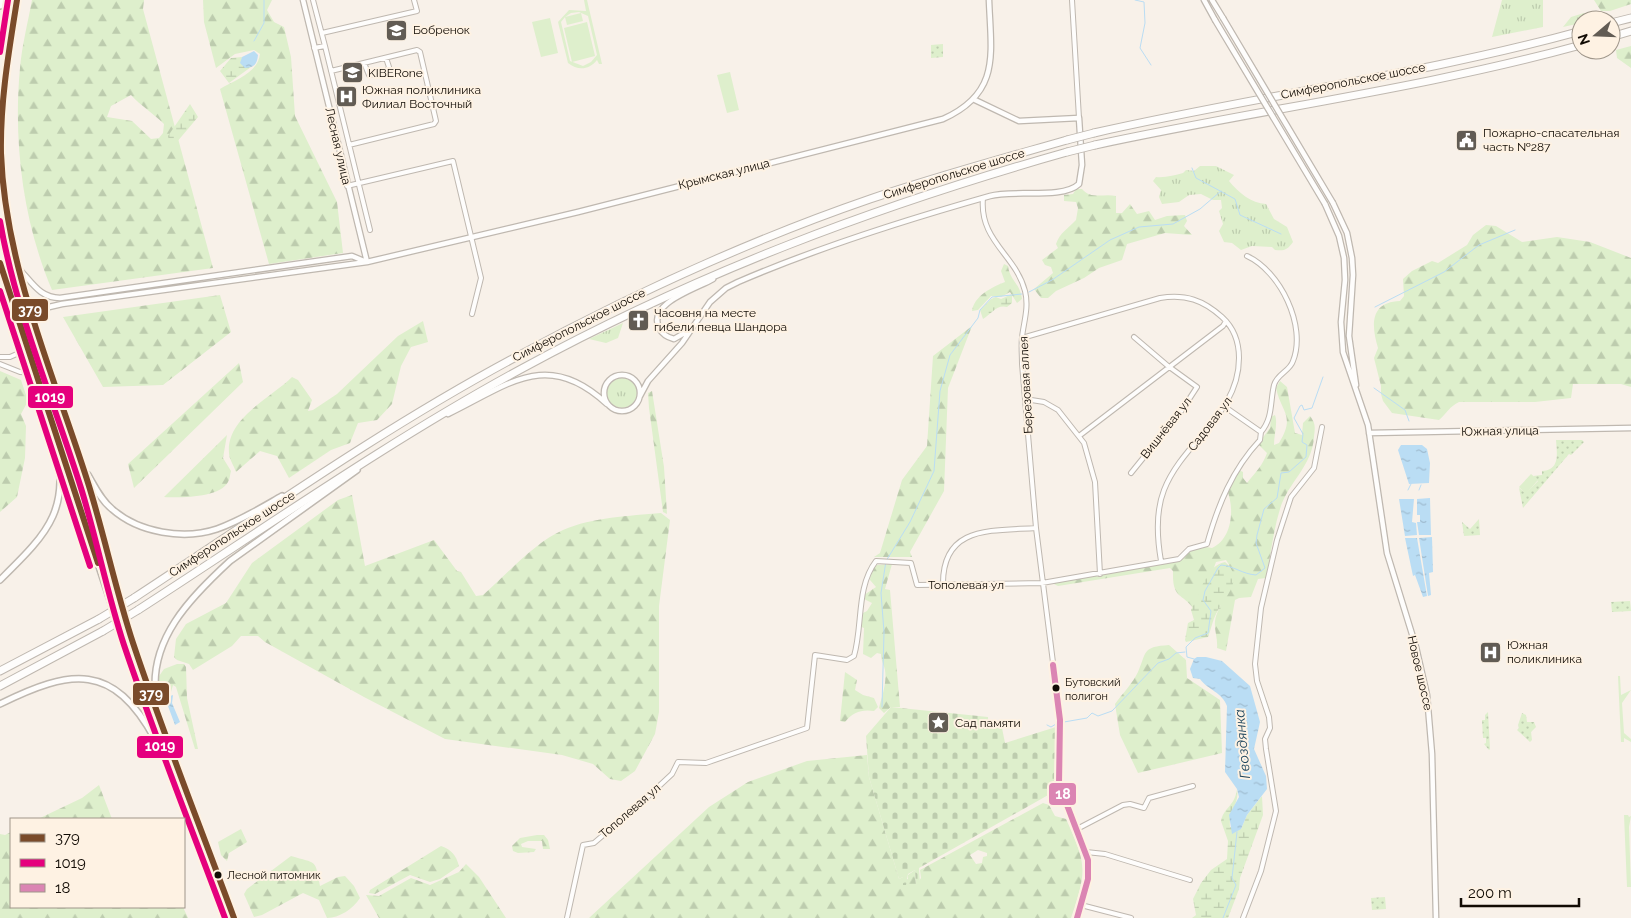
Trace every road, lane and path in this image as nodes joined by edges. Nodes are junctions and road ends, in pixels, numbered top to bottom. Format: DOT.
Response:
graph roads {
  1 [pos="1,0"];
  2 [pos="17,0"];
  3 [pos="303,0"];
  4 [pos="313,0"];
  5 [pos="414,0"];
  6 [pos="989,0"];
  7 [pos="1072,0"];
  8 [pos="1204,0"];
  9 [pos="1212,0"];
  10 [pos="0,6"];
  11 [pos="322,34"];
  12 [pos="1571,34"];
  13 [pos="325,46"];
  14 [pos="1571,47"];
  15 [pos="314,48"];
  16 [pos="386,58"];
  17 [pos="364,63"];
  18 [pos="331,71"];
  19 [pos="975,100"];
  20 [pos="1079,118"];
  21 [pos="349,145"];
  22 [pos="358,183"];
  23 [pos="347,186"];
  24 [pos="983,198"];
  25 [pos="370,230"];
  26 [pos="472,238"];
  27 [pos="1247,256"];
  28 [pos="367,262"];
  29 [pos="0,263"];
  30 [pos="741,263"];
  31 [pos="21,271"];
  32 [pos="32,311"];
  33 [pos="472,314"];
  34 [pos="1226,321"];
  35 [pos="694,325"];
  36 [pos="1134,337"];
  37 [pos="1022,338"];
  38 [pos="28,349"];
  39 [pos="0,357"];
  40 [pos="0,364"];
  41 [pos="1168,366"];
  42 [pos="36,373"];
  43 [pos="1356,389"];
  44 [pos="640,396"];
  45 [pos="1025,399"];
  46 [pos="46,400"];
  47 [pos="607,404"];
  48 [pos="1225,407"];
  49 [pos="422,427"];
  50 [pos="1322,427"];
  51 [pos="1631,428"];
  52 [pos="1261,432"];
  53 [pos="1369,433"];
  54 [pos="1080,436"];
  55 [pos="373,442"];
  56 [pos="76,446"];
  57 [pos="378,455"];
  58 [pos="1131,473"];
  59 [pos="1036,528"];
  60 [pos="1161,562"];
  61 [pos="1100,574"];
  62 [pos="0,580"];
  63 [pos="1042,583"];
  64 [pos="943,585"];
  65 [pos="0,671"];
  66 [pos="0,686"];
  67 [pos="0,704"];
  68 [pos="158,711"];
  69 [pos="162,751"];
  70 [pos="1193,786"];
  71 [pos="1077,829"];
  72 [pos="1086,852"];
  73 [pos="1190,880"];
  74 [pos="1081,905"];
  75 [pos="225,918"];
  76 [pos="234,918"];
  77 [pos="567,918"];
  78 [pos="1077,918"];
  79 [pos="1132,918"];
  80 [pos="1244,918"];
  81 [pos="1436,918"];
  1 -- 10 [label="main road"];
  2 -- 31 [label="main road"];
  3 -- 15 [label="street, Лесная улица"];
  4 -- 11 [label="street"];
  5 -- 11 [label="street"];
  6 -- 19 [label="street, Крымская улица"];
  7 -- 20 [label="street"];
  8 -- 43 [label="street, bridge"];
  9 -- 43 [label="street, bridge"];
  11 -- 13 [label="street"];
  12 -- 55 [label="highway, Симферопольское шоссе, bridge"];
  13 -- 15 [label="street"];
  13 -- 18 [label="street"];
  14 -- 30 [label="highway, Симферопольское шоссе, bridge"];
  15 -- 23 [label="street, Лесная улица"];
  16 -- 17 [label="street"];
  16 -- 17 [label="street"];
  16 -- 21 [label="street"];
  17 -- 18 [label="street"];
  18 -- 21 [label="street"];
  19 -- 20 [label="street"];
  19 -- 26 [label="street, Крымская улица"];
  20 -- 24 [label="street"];
  21 -- 22 [label="street"];
  22 -- 23 [label="street"];
  22 -- 25 [label="street"];
  22 -- 26 [label="street"];
  23 -- 28 [label="street, Лесная улица"];
  24 -- 35 [label="street"];
  24 -- 37 [label="street, Березовая аллея"];
  26 -- 28 [label="street, Крымская улица"];
  26 -- 33 [label="street"];
  27 -- 52 [label="street"];
  28 -- 31 [label="street"];
  28 -- 32 [label="street, Крымская улица"];
  29 -- 38 [label="main road"];
  30 -- 35 [label="street"];
  30 -- 49 [label="highway, Симферопольское шоссе"];
  31 -- 32 [label="main road"];
  32 -- 56 [label="main road"];
  34 -- 37 [label="street, Садовая ул"];
  34 -- 41 [label="street"];
  34 -- 48 [label="street, Садовая ул"];
  35 -- 44 [label="street"];
  36 -- 41 [label="street"];
  37 -- 45 [label="street, Березовая аллея"];
  38 -- 39 [label="street"];
  38 -- 42 [label="main road"];
  40 -- 42 [label="street"];
  41 -- 54 [label="street"];
  41 -- 58 [label="street, Вишнёвая ул"];
  42 -- 46 [label="main road"];
  43 -- 53 [label="street, Новое шоссе"];
  44 -- 47 [label="street"];
  44 -- 47 [label="street"];
  45 -- 54 [label="street"];
  45 -- 59 [label="street, Березовая аллея"];
  46 -- 62 [label="main road"];
  46 -- 69 [label="main road"];
  47 -- 49 [label="street"];
  48 -- 52 [label="street"];
  48 -- 60 [label="street, Садовая ул"];
  49 -- 57 [label="highway, Симферопольское шоссе"];
  50 -- 80 [label="street"];
  51 -- 53 [label="street, Южная улица"];
  52 -- 60 [label="street, Тополевая ул"];
  53 -- 81 [label="street, Новое шоссе"];
  54 -- 61 [label="street"];
  55 -- 56 [label="main road"];
  55 -- 65 [label="highway, Симферопольское шоссе, bridge"];
  56 -- 68 [label="main road"];
  57 -- 66 [label="highway, Симферопольское шоссе, bridge"];
  57 -- 68 [label="main road"];
  59 -- 63 [label="street, Березовая аллея"];
  59 -- 64 [label="street"];
  60 -- 61 [label="street, Тополевая ул"];
  61 -- 63 [label="street, Тополевая ул"];
  63 -- 64 [label="street, Тополевая ул"];
  63 -- 71 [label="street, Березовая аллея"];
  64 -- 77 [label="street, Тополевая ул"];
  67 -- 69 [label="main road"];
  68 -- 76 [label="main road"];
  69 -- 75 [label="main road"];
  70 -- 71 [label="street"];
  71 -- 72 [label="street"];
  72 -- 73 [label="street"];
  72 -- 74 [label="street"];
  74 -- 78 [label="street"];
  74 -- 79 [label="street"];
}
